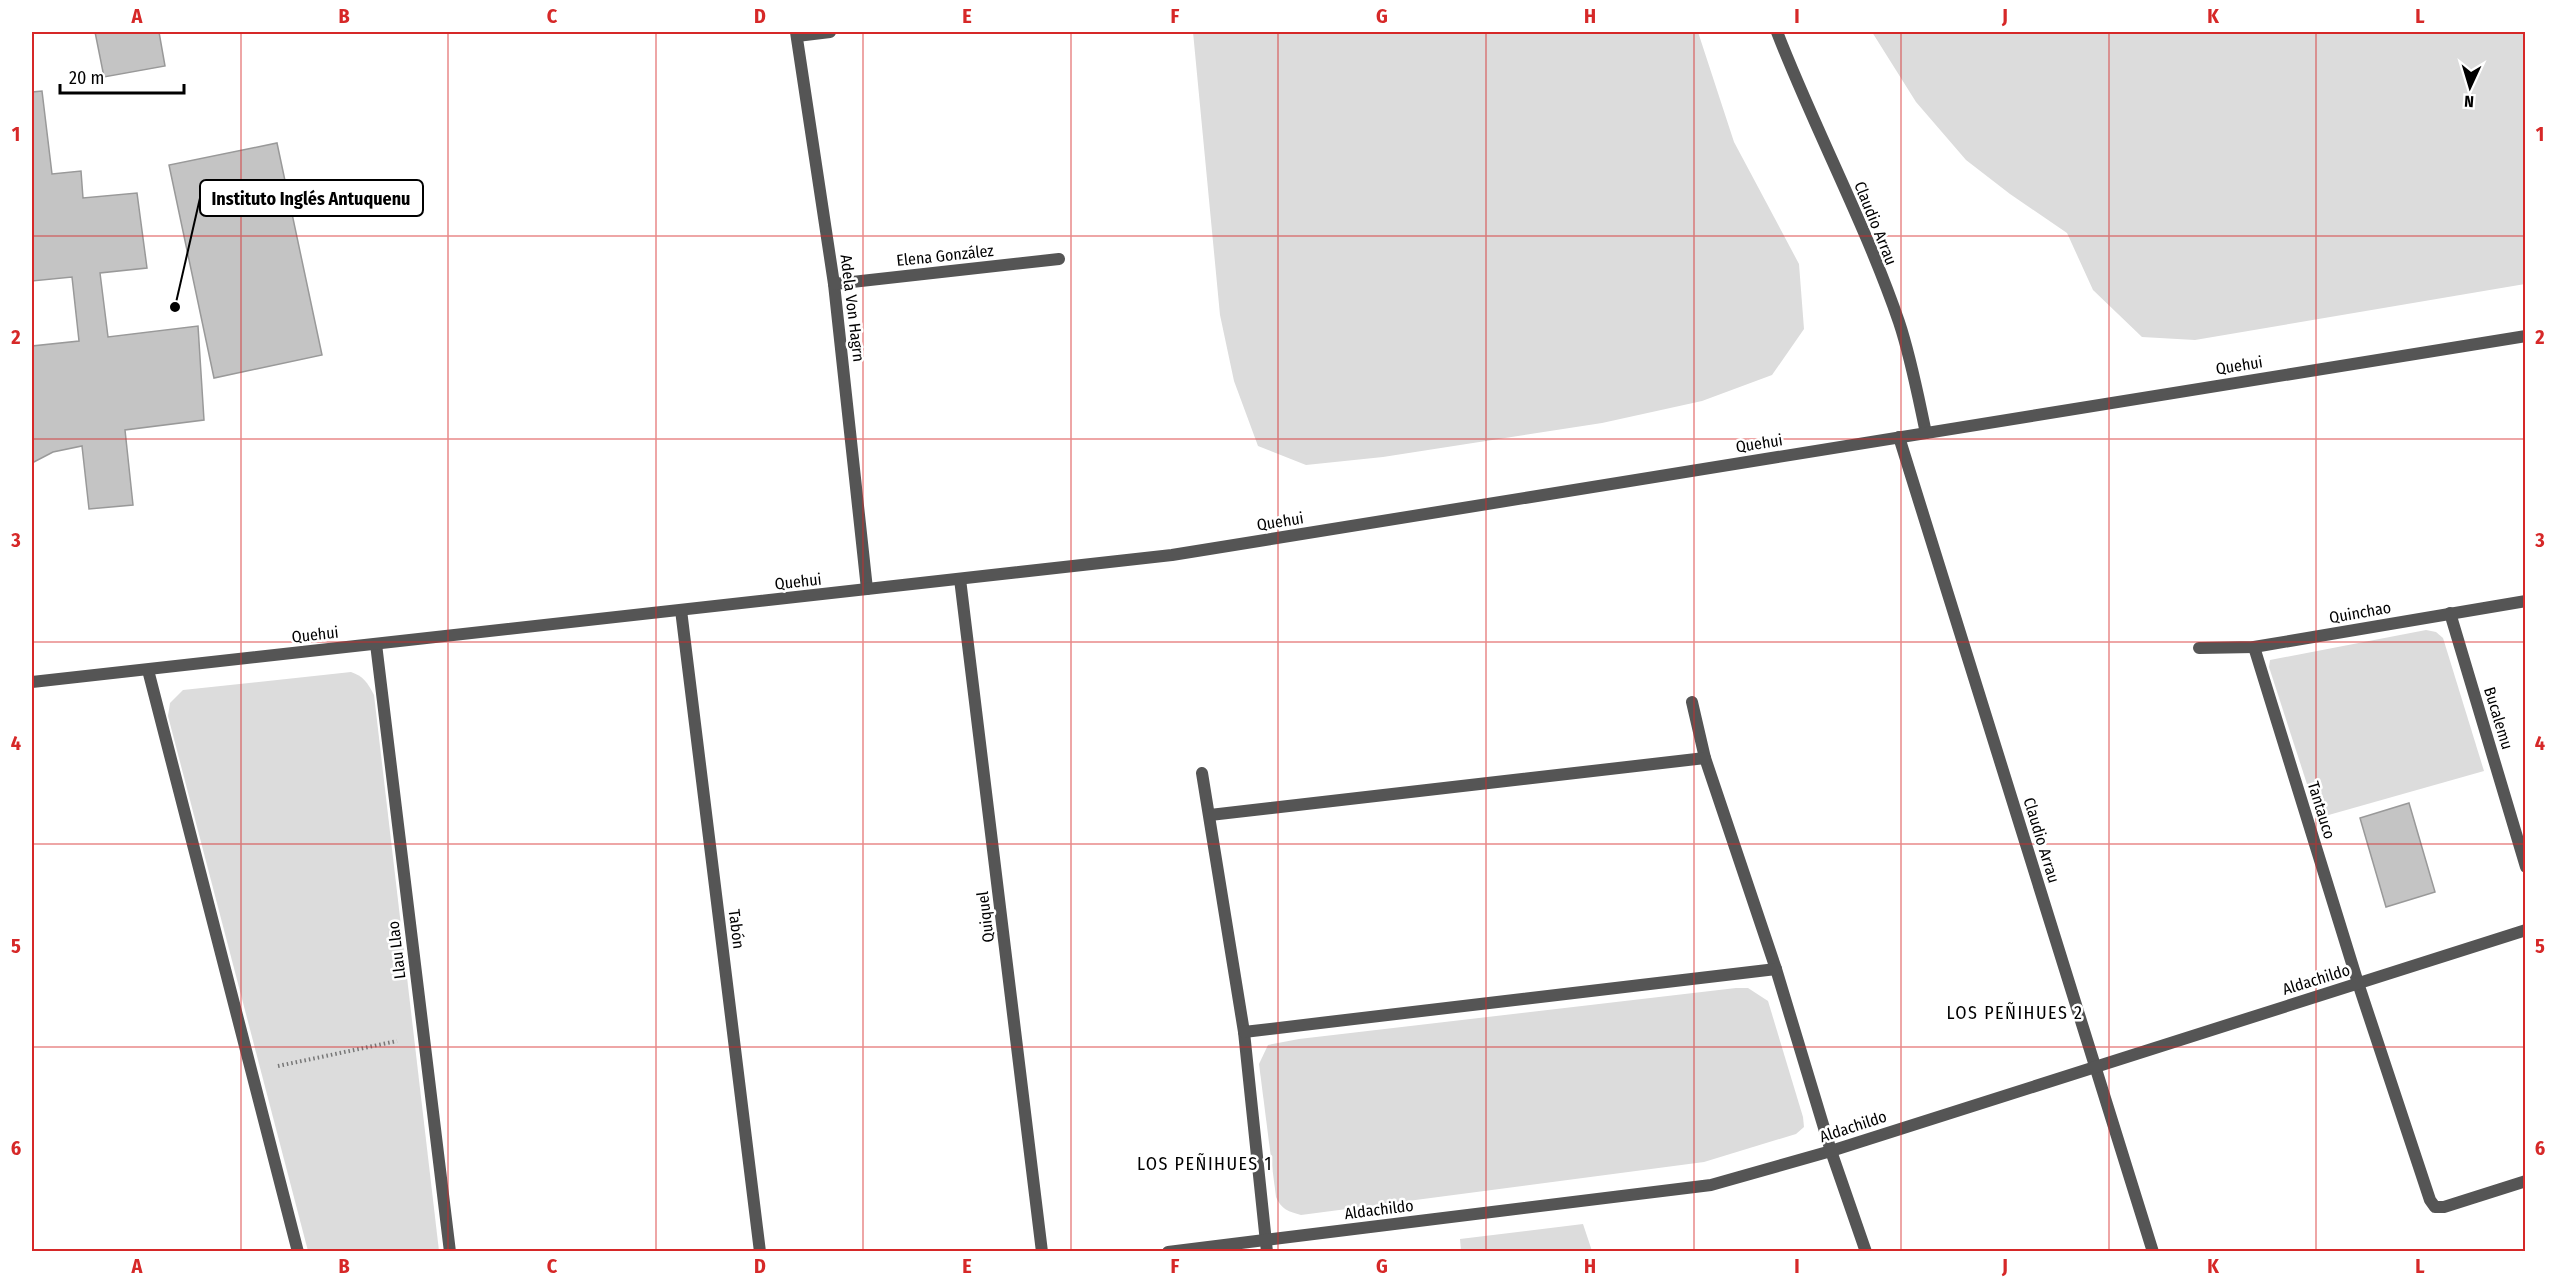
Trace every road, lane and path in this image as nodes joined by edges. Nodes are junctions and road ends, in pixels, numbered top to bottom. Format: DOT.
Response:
graph roads {
  1 [pos="830,32"];
  2 [pos="1777,32"];
  3 [pos="797,34"];
  4 [pos="1059,259"];
  5 [pos="834,284"];
  6 [pos="2526,336"];
  7 [pos="1926,433"];
  8 [pos="1899,437"];
  9 [pos="960,579"];
  10 [pos="867,590"];
  11 [pos="2526,601"];
  12 [pos="681,610"];
  13 [pos="2450,613"];
  14 [pos="376,644"];
  15 [pos="2254,647"];
  16 [pos="2199,648"];
  17 [pos="148,670"];
  18 [pos="32,682"];
  19 [pos="1692,702"];
  20 [pos="1705,758"];
  21 [pos="1202,773"];
  22 [pos="1210,815"];
  23 [pos="2526,867"];
  24 [pos="2526,930"];
  25 [pos="1776,969"];
  26 [pos="2358,983"];
  27 [pos="1244,1032"];
  28 [pos="423,1036"];
  29 [pos="2095,1066"];
  30 [pos="251,1071"];
  31 [pos="1830,1151"];
  32 [pos="2526,1181"];
  33 [pos="1267,1245"];
  34 [pos="298,1251"];
  35 [pos="450,1251"];
  36 [pos="760,1251"];
  37 [pos="1042,1251"];
  38 [pos="1168,1251"];
  39 [pos="1866,1251"];
  40 [pos="2153,1251"];
  1 -- 3 [label="street"];
  2 -- 7 [label="street, Claudio Arrau"];
  3 -- 5 [label="street, Adela Von Hagrn"];
  4 -- 5 [label="street, Elena González"];
  5 -- 10 [label="street, Adela Von Hagrn"];
  6 -- 7 [label="street, Quehui"];
  7 -- 8 [label="street, Quehui"];
  8 -- 9 [label="street, Quehui"];
  8 -- 29 [label="street, Claudio Arrau"];
  9 -- 10 [label="street, Quehui"];
  9 -- 37 [label="street, Quiquel"];
  10 -- 12 [label="street, Quehui"];
  11 -- 13 [label="street, Quinchao"];
  12 -- 14 [label="street, Quehui"];
  12 -- 36 [label="street, Tabón"];
  13 -- 15 [label="street, Quinchao"];
  13 -- 23 [label="street, Bucalemu"];
  14 -- 17 [label="street, Quehui"];
  14 -- 28 [label="street, Llau Llao"];
  15 -- 16 [label="street, Quinchao"];
  15 -- 26 [label="street, Tantauco"];
  17 -- 18 [label="street, Quehui"];
  17 -- 30 [label="street"];
  19 -- 20 [label="street"];
  20 -- 22 [label="street"];
  20 -- 25 [label="street"];
  21 -- 22 [label="street"];
  22 -- 27 [label="street"];
  24 -- 26 [label="street, Aldachildo"];
  25 -- 27 [label="street"];
  25 -- 31 [label="street"];
  26 -- 29 [label="street, Aldachildo"];
  26 -- 32 [label="street, Tantauco"];
  27 -- 33 [label="street"];
  28 -- 30 [label="path"];
  28 -- 35 [label="street, Llau Llao"];
  29 -- 31 [label="street, Aldachildo"];
  29 -- 40 [label="street, Claudio Arrau"];
  30 -- 34 [label="street"];
  31 -- 33 [label="street, Aldachildo"];
  31 -- 39 [label="street"];
  33 -- 38 [label="street, Aldachildo"];
}
